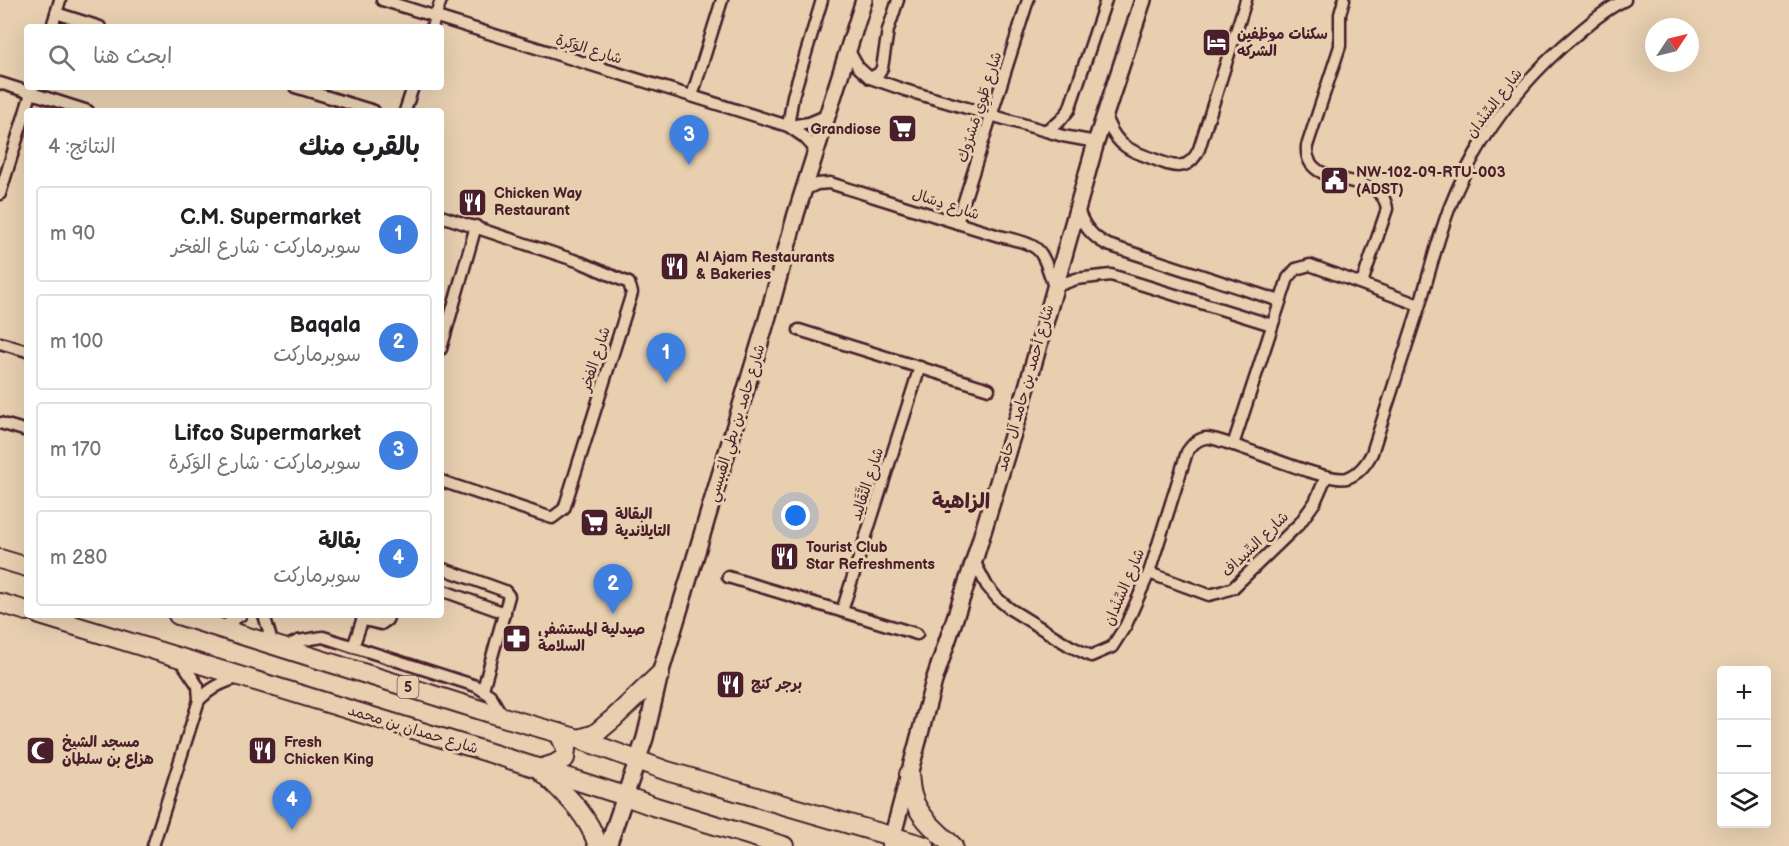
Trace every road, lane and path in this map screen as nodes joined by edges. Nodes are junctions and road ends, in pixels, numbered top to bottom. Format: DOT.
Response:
graph roads {
  1 [pos="60,0"];
  2 [pos="382,0"];
  3 [pos="441,0"];
  4 [pos="722,0"];
  5 [pos="822,0"];
  6 [pos="864,0"];
  7 [pos="898,0"];
  8 [pos="1028,0"];
  9 [pos="1106,0"];
  10 [pos="1143,0"];
  11 [pos="1246,0"];
  12 [pos="1344,0"];
  13 [pos="1615,0"];
  14 [pos="1625,0"];
  15 [pos="1605,12"];
  16 [pos="56,13"];
  17 [pos="434,22"];
  18 [pos="53,24"];
  19 [pos="91,24"];
  20 [pos="444,25"];
  21 [pos="849,51"];
  22 [pos="883,65"];
  23 [pos="870,78"];
  24 [pos="0,83"];
  25 [pos="24,88"];
  26 [pos="32,90"];
  27 [pos="35,90"];
  28 [pos="305,90"];
  29 [pos="412,90"];
  30 [pos="905,90"];
  31 [pos="693,96"];
  32 [pos="26,108"];
  33 [pos="80,108"];
  34 [pos="364,108"];
  35 [pos="406,108"];
  36 [pos="992,114"];
  37 [pos="1105,114"];
  38 [pos="24,115"];
  39 [pos="828,115"];
  40 [pos="788,126"];
  41 [pos="1046,130"];
  42 [pos="1096,142"];
  43 [pos="817,151"];
  44 [pos="804,190"];
  45 [pos="0,194"];
  46 [pos="1077,206"];
  47 [pos="444,217"];
  48 [pos="957,223"];
  49 [pos="476,226"];
  50 [pos="1362,283"];
  51 [pos="1054,287"];
  52 [pos="1280,301"];
  53 [pos="1419,305"];
  54 [pos="1272,325"];
  55 [pos="799,330"];
  56 [pos="444,338"];
  57 [pos="0,343"];
  58 [pos="24,350"];
  59 [pos="920,367"];
  60 [pos="989,389"];
  61 [pos="0,423"];
  62 [pos="24,430"];
  63 [pos="1233,445"];
  64 [pos="1326,477"];
  65 [pos="444,483"];
  66 [pos="0,559"];
  67 [pos="974,561"];
  68 [pos="24,566"];
  69 [pos="444,569"];
  70 [pos="1149,573"];
  71 [pos="728,577"];
  72 [pos="444,592"];
  73 [pos="0,603"];
  74 [pos="24,610"];
  75 [pos="842,611"];
  76 [pos="505,613"];
  77 [pos="50,618"];
  78 [pos="188,618"];
  79 [pos="236,618"];
  80 [pos="265,618"];
  81 [pos="361,618"];
  82 [pos="367,618"];
  83 [pos="388,618"];
  84 [pos="221,628"];
  85 [pos="917,634"];
  86 [pos="277,647"];
  87 [pos="353,647"];
  88 [pos="178,657"];
  89 [pos="660,674"];
  90 [pos="244,676"];
  91 [pos="483,689"];
  92 [pos="199,700"];
  93 [pos="503,717"];
  94 [pos="559,733"];
  95 [pos="579,739"];
  96 [pos="638,760"];
  97 [pos="539,769"];
  98 [pos="909,774"];
  99 [pos="625,796"];
  100 [pos="891,841"];
  101 [pos="153,846"];
  102 [pos="598,846"];
  103 [pos="608,846"];
  104 [pos="784,846"];
  105 [pos="925,846"];
  106 [pos="953,846"];
  1 -- 16 [label="street"];
  2 -- 17 [label="street, شارع الوَكرة"];
  3 -- 17 [label="street"];
  4 -- 31 [label="street"];
  5 -- 40 [label="street"];
  6 -- 21 [label="main road, شارع حامد بن بطي القبيسي"];
  7 -- 22 [label="street"];
  8 -- 36 [label="street, شارع طَوِي مَشرُوك"];
  9 -- 41 [label="street"];
  10 -- 37 [label="main road, شارع أحمد بن حامد آل حامد"];
  11 -- 37 [label="street"];
  12 -- 50 [label="street"];
  13 -- 15 [label="street, شارع السِّنْدان"];
  14 -- 15 [label="street, شارع السِّنْدان"];
  15 -- 53 [label="street, شارع السِّنْدان"];
  16 -- 18 [label="street"];
  16 -- 19 [label="street"];
  20 -- 31 [label="street, شارع الوَكرة"];
  21 -- 23 [label="street"];
  21 -- 39 [label="main road, شارع حامد بن بطي القبيسي"];
  22 -- 23 [label="street"];
  22 -- 30 [label="street"];
  23 -- 30 [label="street"];
  24 -- 25 [label="street"];
  26 -- 32 [label="street"];
  27 -- 33 [label="street"];
  28 -- 34 [label="street"];
  29 -- 35 [label="street"];
  30 -- 36 [label="street"];
  31 -- 40 [label="street, شارع الوَكرة"];
  36 -- 41 [label="street"];
  36 -- 48 [label="street, شارع طَوِي مَشرُوك"];
  37 -- 42 [label="main road, شارع أحمد بن حامد آل حامد"];
  38 -- 45 [label="street"];
  39 -- 40 [label="street, شارع الوَكرة"];
  39 -- 43 [label="main road, شارع حامد بن بطي القبيسي"];
  40 -- 43 [label="street, شارع الوَكرة"];
  41 -- 42 [label="street"];
  42 -- 46 [label="main road, شارع أحمد بن حامد آل حامد"];
  43 -- 44 [label="main road, شارع حامد بن بطي القبيسي"];
  44 -- 48 [label="street, شارع دِسَال"];
  44 -- 89 [label="main road, شارع حامد بن بطي القبيسي"];
  46 -- 51 [label="main road, شارع أحمد بن حامد آل حامد"];
  46 -- 52 [label="street"];
  47 -- 49 [label="street, شارع الفخر"];
  48 -- 51 [label="street, شارع دِسَال"];
  49 -- 56 [label="street"];
  49 -- 65 [label="street, شارع الفخر"];
  50 -- 52 [label="street"];
  50 -- 53 [label="street"];
  51 -- 54 [label="street"];
  51 -- 67 [label="main road, شارع أحمد بن حامد آل حامد"];
  52 -- 54 [label="street"];
  53 -- 64 [label="street, شارع السِّنْدان"];
  54 -- 63 [label="street"];
  55 -- 59 [label="street"];
  57 -- 58 [label="street"];
  59 -- 60 [label="street"];
  59 -- 75 [label="street, شارع التَّقَالِيد"];
  61 -- 62 [label="street"];
  63 -- 64 [label="street, شارع السِّنْدان"];
  63 -- 70 [label="street, شارع السِّنْدان"];
  64 -- 70 [label="street, شارع السِّيداف"];
  66 -- 68 [label="main road"];
  67 -- 70 [label="street, شارع السِّنْدان"];
  67 -- 98 [label="main road, شارع أحمد بن حامد آل حامد"];
  69 -- 76 [label="street"];
  71 -- 75 [label="street"];
  72 -- 76 [label="street"];
  73 -- 74 [label="main road"];
  75 -- 85 [label="street"];
  76 -- 91 [label="street"];
  77 -- 88 [label="main road, شارع حمدان بن محمد"];
  78 -- 84 [label="main road, 5"];
  79 -- 84 [label="street"];
  80 -- 86 [label="street"];
  81 -- 87 [label="street"];
  82 -- 83 [label="street"];
  84 -- 86 [label="main road, 5"];
  86 -- 87 [label="street"];
  86 -- 93 [label="main road, 5"];
  87 -- 91 [label="street"];
  88 -- 90 [label="main road, شارع حمدان بن محمد"];
  88 -- 92 [label="street"];
  89 -- 95 [label="main road"];
  89 -- 96 [label="main road, شارع حامد بن بطي القبيسي"];
  90 -- 92 [label="street"];
  90 -- 97 [label="main road, شارع حمدان بن محمد"];
  91 -- 93 [label="street"];
  92 -- 101 [label="street"];
  93 -- 94 [label="main road, 5"];
  94 -- 95 [label="main road, 5"];
  94 -- 97 [label="main road"];
  95 -- 96 [label="main road, 5"];
  96 -- 99 [label="main road, شارع حامد بن بطي القبيسي"];
  96 -- 100 [label="main road, 5"];
  97 -- 99 [label="main road, شارع حمدان بن محمد"];
  97 -- 102 [label="main road"];
  98 -- 100 [label="main road, شارع أحمد بن حامد آل حامد"];
  98 -- 106 [label="main road"];
  99 -- 103 [label="main road, شارع حامد بن بطي القبيسي"];
  99 -- 104 [label="main road, شارع حمدان بن محمد"];
  100 -- 105 [label="main road"];
}
